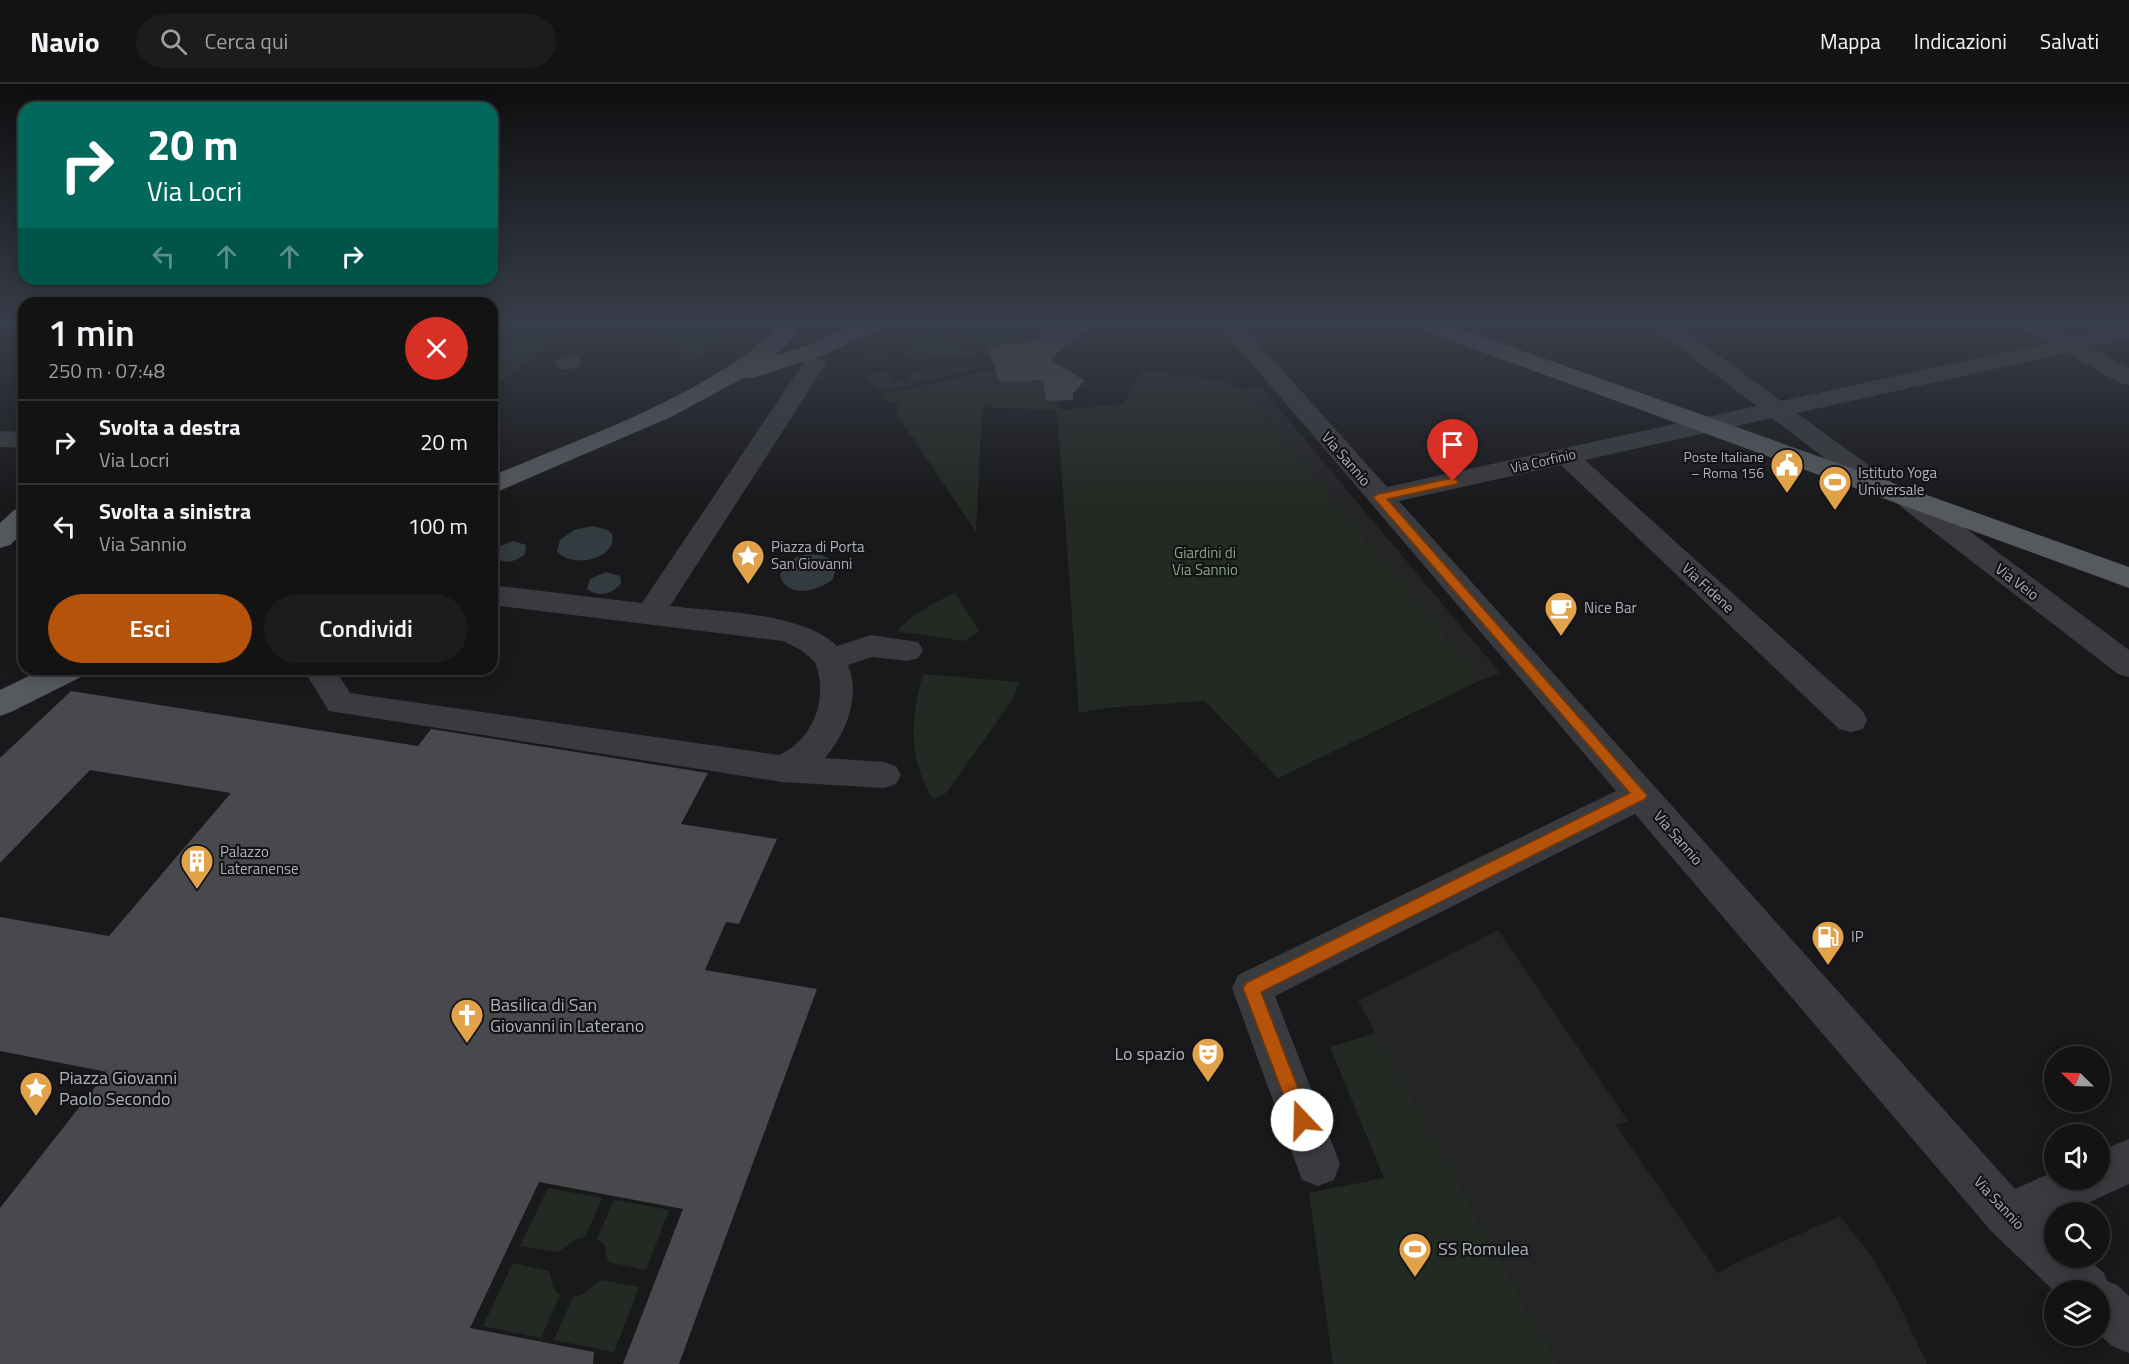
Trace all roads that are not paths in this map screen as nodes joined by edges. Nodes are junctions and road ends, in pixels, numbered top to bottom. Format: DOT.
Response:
graph roads {
  1 [pos="711,385"];
  2 [pos="800,385"];
  3 [pos="1282,385"];
  4 [pos="1595,385"];
  5 [pos="1744,385"];
  6 [pos="1891,385"];
  7 [pos="1778,410"];
  8 [pos="1707,425"];
  9 [pos="0,439"];
  10 [pos="18,440"];
  11 [pos="1565,455"];
  12 [pos="498,483"];
  13 [pos="1894,493"];
  14 [pos="1379,497"];
  15 [pos="18,522"];
  16 [pos="0,539"];
  17 [pos="2129,578"];
  18 [pos="498,596"];
  19 [pos="650,614"];
  20 [pos="907,650"];
  21 [pos="830,659"];
  22 [pos="2129,666"];
  23 [pos="22,675"];
  24 [pos="58,675"];
  25 [pos="323,675"];
  26 [pos="0,683"];
  27 [pos="0,704"];
  28 [pos="1851,720"];
  29 [pos="782,769"];
  30 [pos="884,775"];
  31 [pos="1640,795"];
  32 [pos="2129,1161"];
  33 [pos="1318,1164"];
  34 [pos="2110,1170"];
  35 [pos="2065,1190"];
  36 [pos="2008,1216"];
  37 [pos="2076,1280"];
  38 [pos="2110,1311"];
  39 [pos="2129,1329"];
  1 -- 12 [label="main road"];
  2 -- 19 [label="street"];
  3 -- 14 [label="street, Via Sannio"];
  4 -- 8 [label="main road"];
  5 -- 7 [label="street"];
  6 -- 7 [label="street, Via Corfinio"];
  7 -- 8 [label="street, Via Corfinio"];
  7 -- 13 [label="street, Via Veio"];
  8 -- 11 [label="street, Via Corfinio"];
  8 -- 13 [label="main road"];
  9 -- 10 [label="street"];
  11 -- 14 [label="street, Via Corfinio"];
  11 -- 28 [label="street, Via Fidene"];
  13 -- 17 [label="main road"];
  13 -- 22 [label="street, Via Veio"];
  14 -- 31 [label="street, Via Sannio"];
  15 -- 16 [label="main road"];
  18 -- 19 [label="street"];
  19 -- 21 [label="street"];
  20 -- 21 [label="street"];
  21 -- 29 [label="street"];
  23 -- 26 [label="main road"];
  24 -- 27 [label="main road"];
  25 -- 29 [label="street"];
  29 -- 30 [label="street"];
  31 -- 33 [label="street"];
  31 -- 36 [label="street, Via Sannio"];
  32 -- 34 [label="street"];
  35 -- 36 [label="street"];
  36 -- 37 [label="street, Via Sannio"];
  38 -- 39 [label="street"];
}
